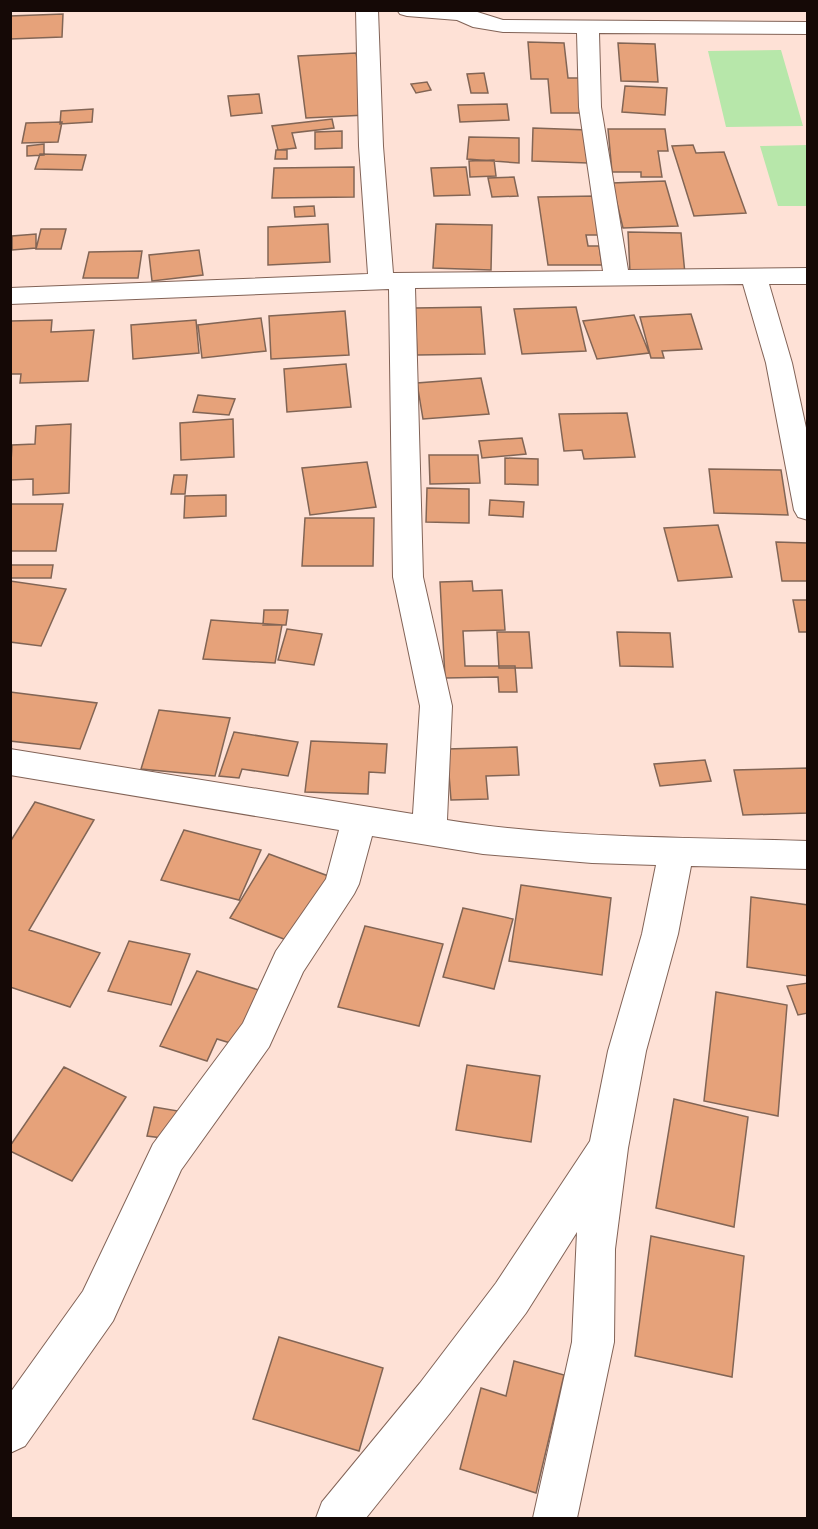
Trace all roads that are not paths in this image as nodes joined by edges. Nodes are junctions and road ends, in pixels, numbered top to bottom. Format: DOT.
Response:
graph roads {
  1 [pos="367,10"];
  2 [pos="407,10"];
  3 [pos="460,12"];
  4 [pos="665,19"];
  5 [pos="588,27"];
  6 [pos="807,28"];
  7 [pos="807,276"];
  8 [pos="754,277"];
  9 [pos="617,278"];
  10 [pos="391,280"];
  11 [pos="10,296"];
  12 [pos="807,510"];
  13 [pos="10,762"];
  14 [pos="359,820"];
  15 [pos="429,832"];
  16 [pos="676,852"];
  17 [pos="807,855"];
  18 [pos="608,1148"];
  19 [pos="10,1431"];
  20 [pos="338,1518"];
  21 [pos="555,1518"];
  1 -- 10 [label="street"];
  2 -- 3 [label="street"];
  3 -- 5 [label="street"];
  4 -- 5 [label="street"];
  4 -- 6 [label="street"];
  5 -- 9 [label="street"];
  7 -- 8 [label="street"];
  8 -- 9 [label="street"];
  8 -- 12 [label="street"];
  9 -- 10 [label="street"];
  10 -- 11 [label="street"];
  10 -- 15 [label="street"];
  13 -- 14 [label="street"];
  14 -- 15 [label="street"];
  14 -- 19 [label="street"];
  15 -- 16 [label="street"];
  16 -- 17 [label="street"];
  16 -- 18 [label="street"];
  18 -- 20 [label="street"];
  18 -- 21 [label="street"];
}
